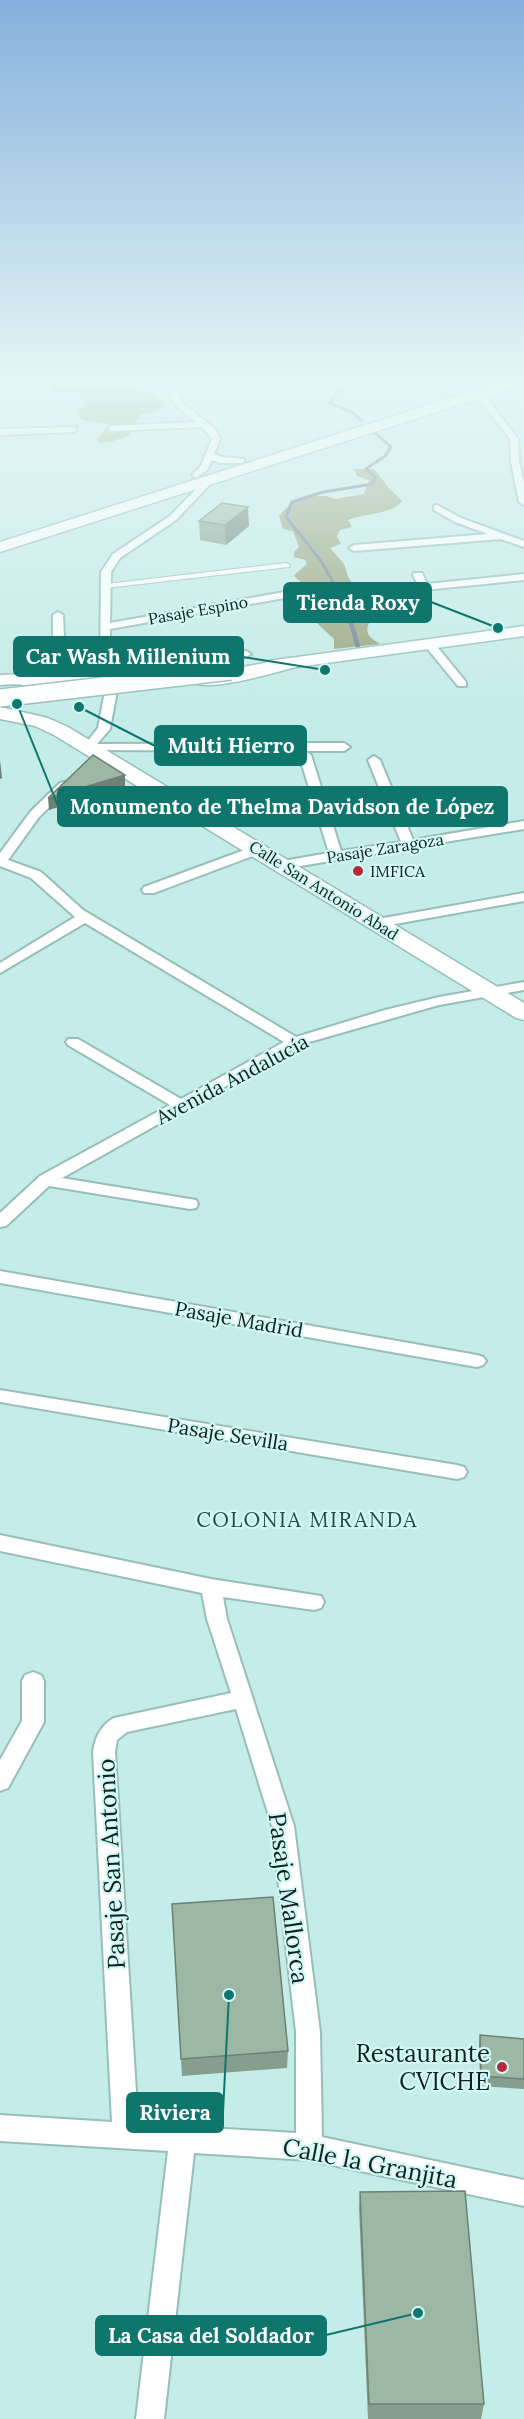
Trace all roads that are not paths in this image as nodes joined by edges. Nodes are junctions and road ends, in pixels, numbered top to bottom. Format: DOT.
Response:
graph roads {
  1 [pos="149,490"];
  2 [pos="178,490"];
  3 [pos="200,490"];
  4 [pos="169,493"];
  5 [pos="190,500"];
  6 [pos="437,508"];
  7 [pos="500,536"];
  8 [pos="0,537"];
  9 [pos="524,544"];
  10 [pos="0,547"];
  11 [pos="354,548"];
  12 [pos="286,565"];
  13 [pos="418,575"];
  14 [pos="524,577"];
  15 [pos="106,586"];
  16 [pos="290,594"];
  17 [pos="58,615"];
  18 [pos="106,627"];
  19 [pos="524,633"];
  20 [pos="430,645"];
  21 [pos="246,654"];
  22 [pos="290,663"];
  23 [pos="106,678"];
  24 [pos="2,679"];
  25 [pos="60,681"];
  26 [pos="35,683"];
  27 [pos="462,684"];
  28 [pos="0,698"];
  29 [pos="43,702"];
  30 [pos="0,713"];
  31 [pos="61,731"];
  32 [pos="344,747"];
  33 [pos="91,754"];
  34 [pos="305,755"];
  35 [pos="374,760"];
  36 [pos="75,775"];
  37 [pos="524,825"];
  38 [pos="408,844"];
  39 [pos="258,849"];
  40 [pos="336,856"];
  41 [pos="0,862"];
  42 [pos="282,864"];
  43 [pos="149,890"];
  44 [pos="524,897"];
  45 [pos="85,917"];
  46 [pos="378,923"];
  47 [pos="0,969"];
  48 [pos="524,986"];
  49 [pos="489,992"];
  50 [pos="524,1013"];
  51 [pos="73,1042"];
  52 [pos="294,1042"];
  53 [pos="181,1105"];
  54 [pos="46,1180"];
  55 [pos="190,1204"];
  56 [pos="0,1221"];
  57 [pos="0,1277"];
  58 [pos="477,1361"];
  59 [pos="0,1396"];
  60 [pos="457,1472"];
  61 [pos="0,1543"];
  62 [pos="211,1587"];
  63 [pos="314,1602"];
  64 [pos="33,1681"];
  65 [pos="244,1699"];
  66 [pos="0,1781"];
  67 [pos="0,2128"];
  68 [pos="126,2136"];
  69 [pos="182,2139"];
  70 [pos="309,2147"];
  71 [pos="524,2193"];
  72 [pos="150,2419"];
  1 -- 8 [label="main road"];
  2 -- 4 [label="main road"];
  3 -- 5 [label="street"];
  4 -- 5 [label="main road"];
  4 -- 10 [label="main road"];
  5 -- 15 [label="street"];
  6 -- 7 [label="street"];
  7 -- 9 [label="street"];
  7 -- 11 [label="street"];
  12 -- 15 [label="street"];
  13 -- 14 [label="street"];
  15 -- 18 [label="street"];
  16 -- 18 [label="street, Pasaje Espino"];
  17 -- 25 [label="street"];
  18 -- 23 [label="street"];
  19 -- 20 [label="main road"];
  20 -- 22 [label="main road"];
  20 -- 27 [label="street"];
  21 -- 23 [label="street"];
  22 -- 23 [label="main road"];
  22 -- 28 [label="main road, bridge"];
  23 -- 25 [label="main road"];
  23 -- 29 [label="main road"];
  23 -- 33 [label="street"];
  24 -- 26 [label="main road"];
  25 -- 26 [label="main road"];
  26 -- 29 [label="main road, Calle San Antonio Abad"];
  29 -- 30 [label="main road"];
  29 -- 31 [label="main road, Calle San Antonio Abad"];
  30 -- 31 [label="main road, Calle San Antonio Abad"];
  31 -- 33 [label="main road, Calle San Antonio Abad"];
  32 -- 33 [label="street"];
  33 -- 39 [label="main road, Calle San Antonio Abad"];
  34 -- 40 [label="street"];
  35 -- 38 [label="street"];
  36 -- 41 [label="street"];
  37 -- 38 [label="street, Pasaje Zaragoza"];
  38 -- 40 [label="street, Pasaje Zaragoza"];
  39 -- 42 [label="main road, Calle San Antonio Abad"];
  39 -- 43 [label="street"];
  40 -- 42 [label="street, Pasaje Zaragoza"];
  41 -- 45 [label="street"];
  42 -- 46 [label="main road, Calle San Antonio Abad"];
  44 -- 46 [label="street"];
  45 -- 47 [label="street"];
  45 -- 52 [label="street"];
  46 -- 49 [label="main road, Calle San Antonio Abad"];
  48 -- 49 [label="street, Avenida Andalucía"];
  49 -- 50 [label="main road, Calle San Antonio Abad"];
  49 -- 52 [label="street, Avenida Andalucía"];
  51 -- 53 [label="street"];
  52 -- 53 [label="street, Avenida Andalucía"];
  53 -- 54 [label="street, Avenida Andalucía"];
  54 -- 55 [label="street"];
  54 -- 56 [label="street, Avenida Andalucía"];
  57 -- 58 [label="street, Pasaje Madrid"];
  59 -- 60 [label="street, Pasaje Sevilla"];
  61 -- 62 [label="street"];
  62 -- 63 [label="street"];
  62 -- 65 [label="street, Pasaje Mallorca"];
  64 -- 66 [label="street"];
  65 -- 68 [label="street, Pasaje San Antonio"];
  65 -- 70 [label="street, Pasaje Mallorca"];
  67 -- 68 [label="street, Calle la Granjita"];
  68 -- 69 [label="street, Calle la Granjita"];
  69 -- 70 [label="street, Calle la Granjita"];
  69 -- 72 [label="street"];
  70 -- 71 [label="street, Calle la Granjita"];
}
